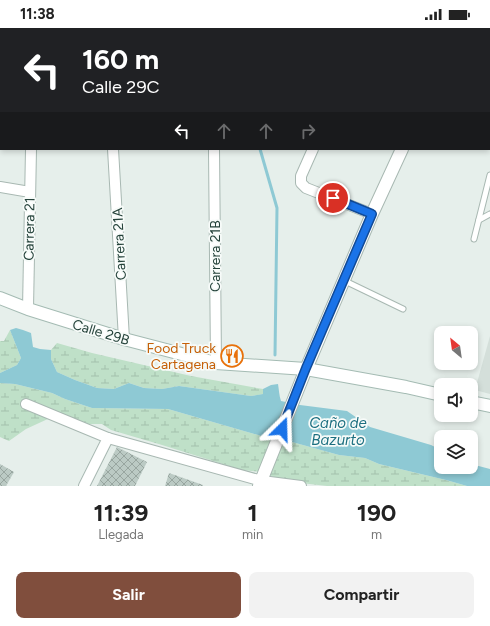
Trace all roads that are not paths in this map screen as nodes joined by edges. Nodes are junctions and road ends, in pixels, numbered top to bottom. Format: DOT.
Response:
graph roads {
  1 [pos="30,150"];
  2 [pos="114,150"];
  3 [pos="214,150"];
  4 [pos="313,150"];
  5 [pos="402,150"];
  6 [pos="490,175"];
  7 [pos="0,187"];
  8 [pos="30,192"];
  9 [pos="372,214"];
  10 [pos="490,214"];
  11 [pos="479,220"];
  12 [pos="474,239"];
  13 [pos="344,280"];
  14 [pos="0,298"];
  15 [pos="28,309"];
  16 [pos="403,309"];
  17 [pos="124,339"];
  18 [pos="216,363"];
  19 [pos="306,368"];
  20 [pos="434,393"];
  21 [pos="478,403"];
  22 [pos="26,404"];
  23 [pos="490,406"];
  24 [pos="108,438"];
  25 [pos="262,479"];
  26 [pos="84,486"];
  27 [pos="301,486"];
  1 -- 8 [label="street, Carrera 21"];
  2 -- 17 [label="street, Carrera 21A"];
  3 -- 18 [label="street, Carrera 21B"];
  4 -- 9 [label="street"];
  5 -- 9 [label="main road"];
  6 -- 11 [label="lane"];
  7 -- 8 [label="street"];
  8 -- 15 [label="street, Carrera 21"];
  9 -- 13 [label="main road"];
  10 -- 11 [label="lane"];
  11 -- 12 [label="lane"];
  13 -- 16 [label="lane"];
  13 -- 19 [label="main road"];
  14 -- 15 [label="main road, Calle 29B"];
  15 -- 17 [label="main road, Calle 29B"];
  17 -- 18 [label="main road, Calle 29B"];
  18 -- 19 [label="main road, Calle 29B"];
  19 -- 20 [label="main road, Calle 29B"];
  19 -- 25 [label="main road"];
  21 -- 23 [label="main road"];
  22 -- 24 [label="street"];
  24 -- 25 [label="street"];
  24 -- 26 [label="street"];
  25 -- 27 [label="street"];
}
